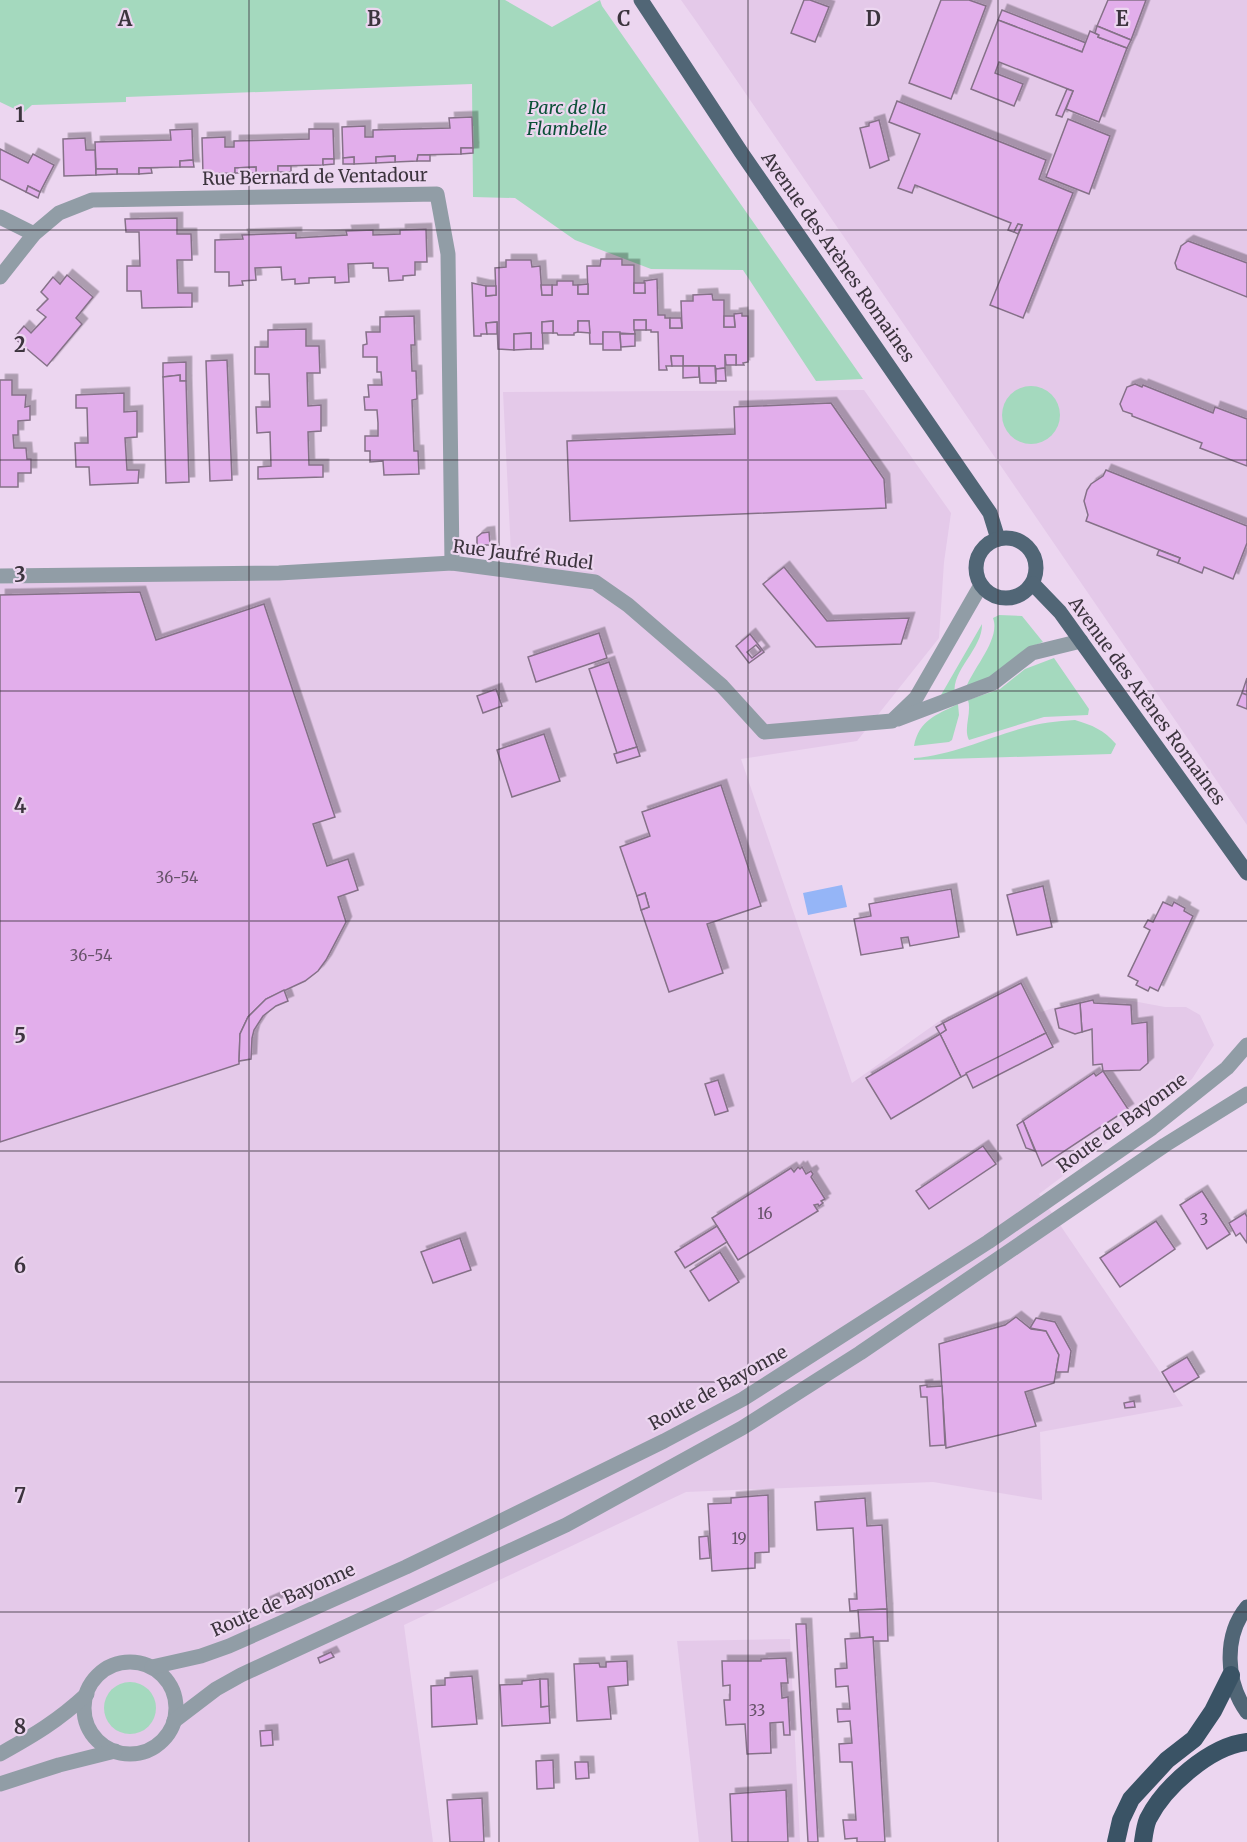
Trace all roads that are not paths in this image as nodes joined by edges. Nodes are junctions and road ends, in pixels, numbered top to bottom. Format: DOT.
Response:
graph roads {
  1 [pos="641,0"];
  2 [pos="0,217"];
  3 [pos="34,234"];
  4 [pos="0,277"];
  5 [pos="998,539"];
  6 [pos="452,563"];
  7 [pos="0,576"];
  8 [pos="1033,584"];
  9 [pos="981,585"];
  10 [pos="1081,641"];
  11 [pos="892,721"];
  12 [pos="1247,873"];
  13 [pos="1247,1045"];
  14 [pos="1247,1094"];
  15 [pos="1247,1607"];
  16 [pos="152,1667"];
  17 [pos="1231,1675"];
  18 [pos="87,1694"];
  19 [pos="1247,1712"];
  20 [pos="174,1721"];
  21 [pos="1247,1742"];
  22 [pos="116,1751"];
  23 [pos="0,1754"];
  24 [pos="0,1784"];
  25 [pos="1116,1842"];
  26 [pos="1143,1842"];
  1 -- 5 [label="main road, Avenue des Arènes Romaines"];
  2 -- 3 [label="street"];
  3 -- 4 [label="street, Rue Bernard de Ventadour"];
  3 -- 6 [label="street, Rue Bernard de Ventadour"];
  5 -- 8 [label="main road"];
  5 -- 9 [label="main road"];
  6 -- 7 [label="street, Rue Jaufré Rudel"];
  6 -- 11 [label="street, Rue Jaufré Rudel"];
  8 -- 9 [label="main road"];
  8 -- 10 [label="main road, Avenue des Arènes Romaines"];
  9 -- 11 [label="street"];
  10 -- 11 [label="street"];
  10 -- 12 [label="main road, Avenue des Arènes Romaines"];
  13 -- 16 [label="street, Route de Bayonne"];
  14 -- 20 [label="street"];
  15 -- 17 [label="main road"];
  16 -- 18 [label="street, Route de Bayonne"];
  16 -- 20 [label="street"];
  17 -- 19 [label="main road"];
  17 -- 25 [label="highway"];
  18 -- 22 [label="street"];
  18 -- 23 [label="street, Route de Bayonne"];
  20 -- 22 [label="street"];
  21 -- 26 [label="highway"];
  22 -- 24 [label="street"];
}
